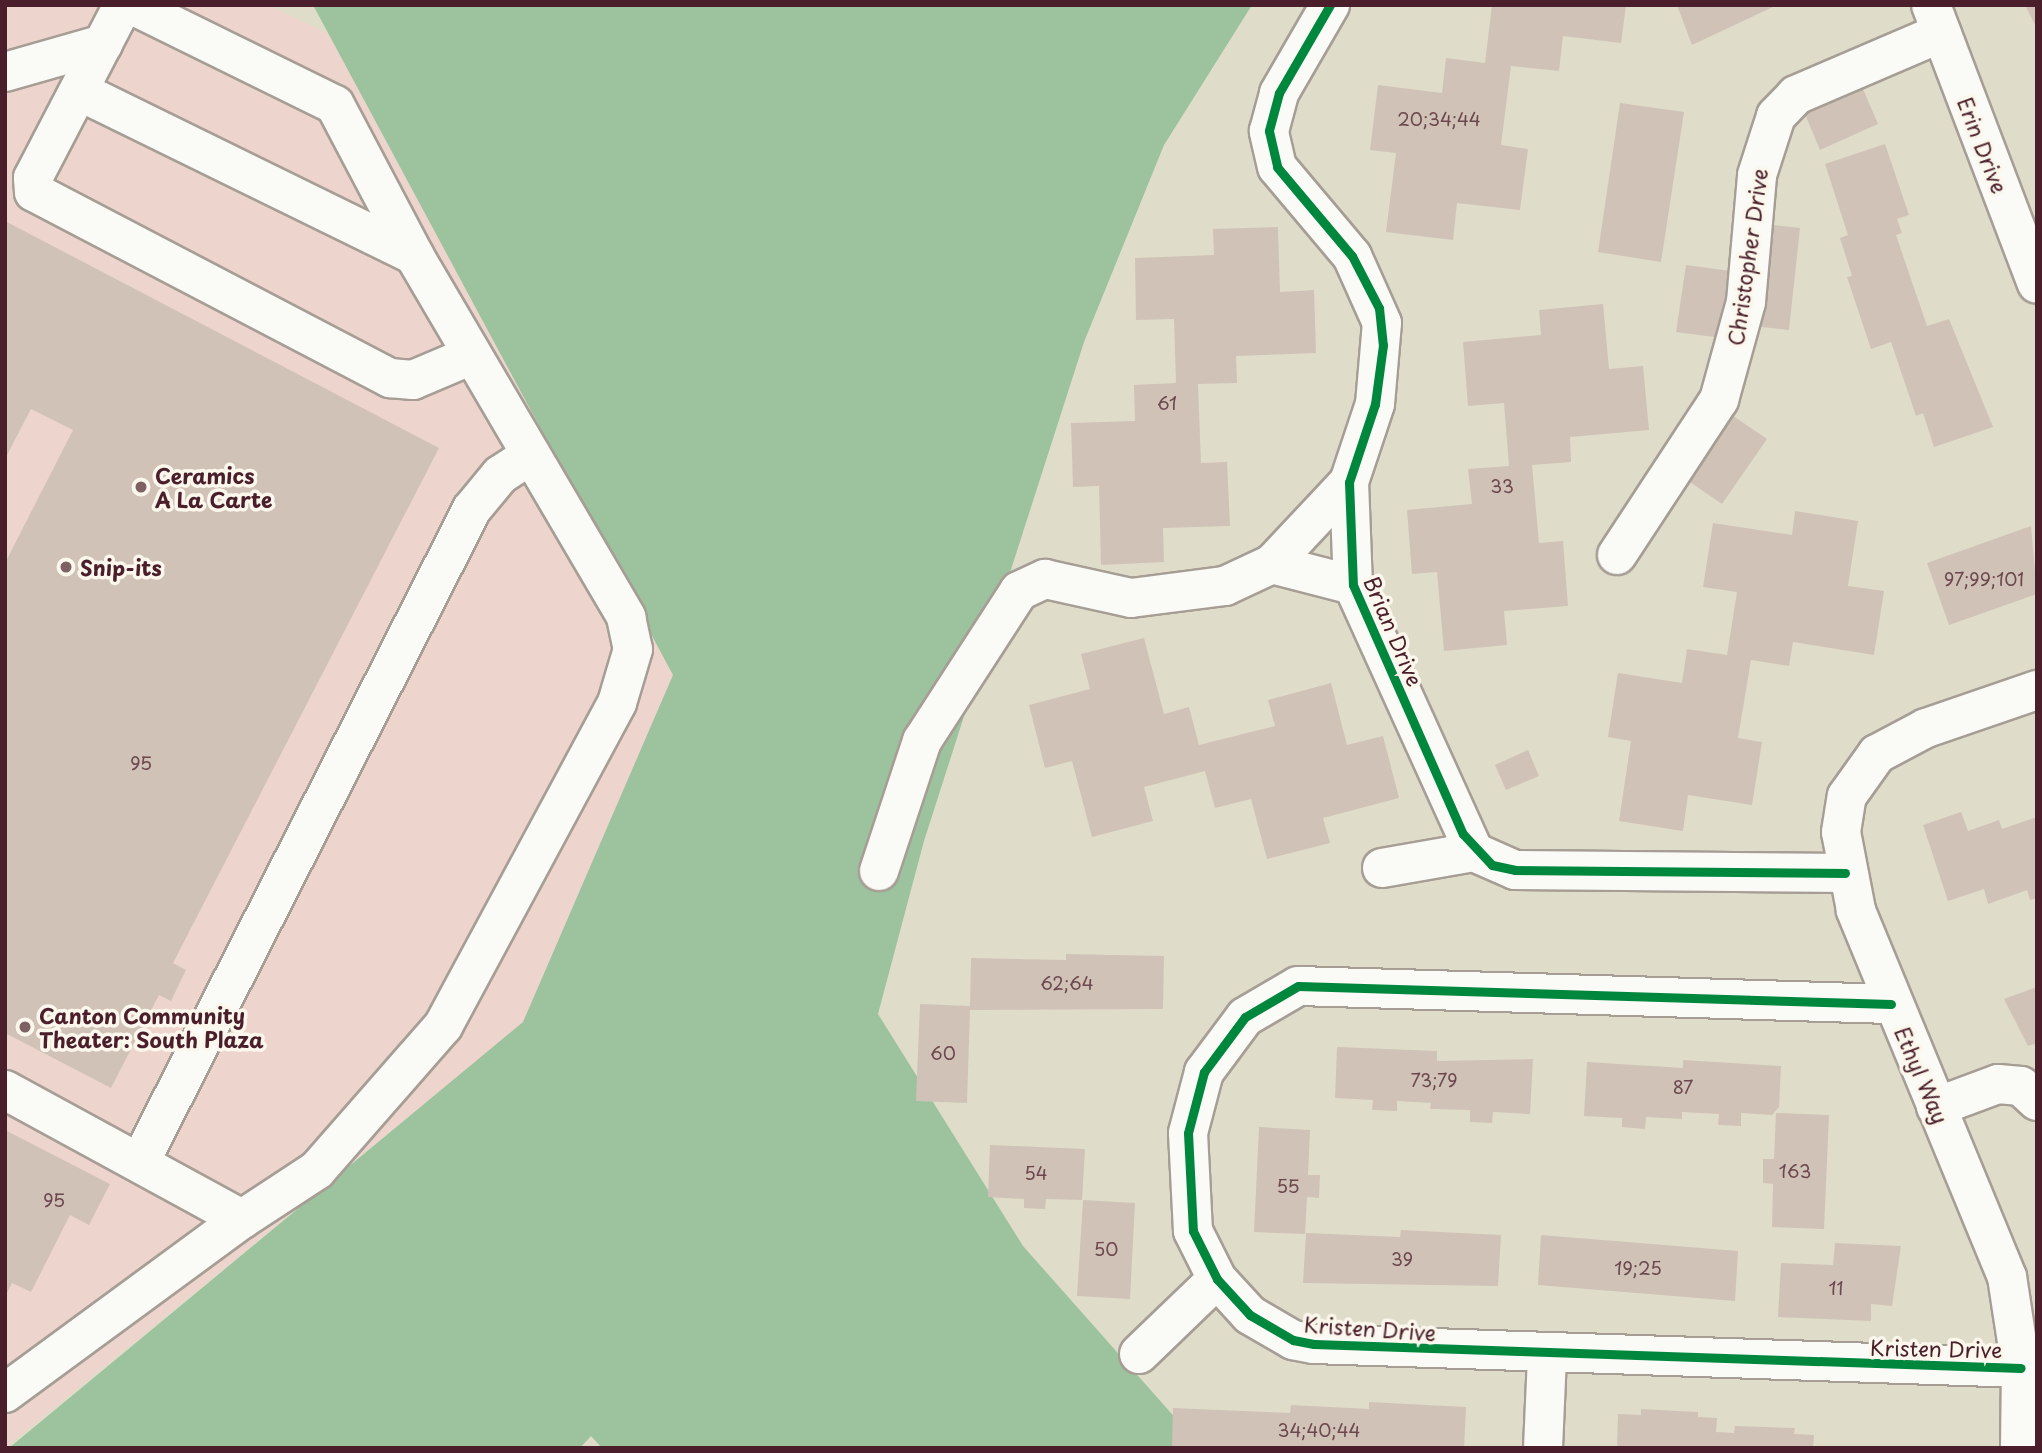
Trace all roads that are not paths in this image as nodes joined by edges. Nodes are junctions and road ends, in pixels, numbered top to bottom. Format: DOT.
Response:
graph roads {
  1 [pos="123,5"];
  2 [pos="132,5"];
  3 [pos="1330,5"];
  4 [pos="1936,19"];
  5 [pos="103,44"];
  6 [pos="5,72"];
  7 [pos="79,91"];
  8 [pos="414,255"];
  9 [pos="2037,284"];
  10 [pos="472,355"];
  11 [pos="531,455"];
  12 [pos="1349,482"];
  13 [pos="1617,555"];
  14 [pos="1272,565"];
  15 [pos="1353,585"];
  16 [pos="2037,690"];
  17 [pos="1474,852"];
  18 [pos="1382,868"];
  19 [pos="879,871"];
  20 [pos="1845,873"];
  21 [pos="1891,1004"];
  22 [pos="5,1090"];
  23 [pos="2037,1101"];
  24 [pos="1936,1107"];
  25 [pos="141,1160"];
  26 [pos="242,1219"];
  27 [pos="1217,1279"];
  28 [pos="1139,1354"];
  29 [pos="1547,1356"];
  30 [pos="2027,1376"];
  31 [pos="5,1393"];
  32 [pos="1543,1448"];
  33 [pos="2020,1448"];
  1 -- 5 [label="street"];
  2 -- 8 [label="street"];
  3 -- 12 [label="street, Brian Drive"];
  4 -- 9 [label="street, Erin Drive"];
  4 -- 13 [label="street, Christopher Drive"];
  5 -- 6 [label="street"];
  5 -- 7 [label="street"];
  7 -- 8 [label="street"];
  7 -- 10 [label="street"];
  8 -- 10 [label="street"];
  10 -- 11 [label="street"];
  11 -- 25 [label="street"];
  11 -- 26 [label="street"];
  12 -- 14 [label="street, Brian Drive"];
  12 -- 15 [label="street, Brian Drive"];
  14 -- 15 [label="street, Brian Drive"];
  14 -- 19 [label="street, Brian Drive"];
  15 -- 17 [label="street, Brian Drive"];
  16 -- 20 [label="street, Ethyl Way"];
  17 -- 18 [label="street"];
  17 -- 20 [label="street"];
  20 -- 21 [label="street, Ethyl Way"];
  21 -- 24 [label="street, Ethyl Way"];
  21 -- 27 [label="street, Kristen Drive"];
  22 -- 25 [label="street"];
  23 -- 24 [label="street"];
  24 -- 30 [label="street, Ethyl Way"];
  25 -- 26 [label="street"];
  26 -- 31 [label="street"];
  27 -- 28 [label="street"];
  27 -- 29 [label="street, Kristen Drive"];
  29 -- 30 [label="street, Kristen Drive"];
  29 -- 32 [label="street"];
  30 -- 33 [label="street, Ethyl Way"];
}
